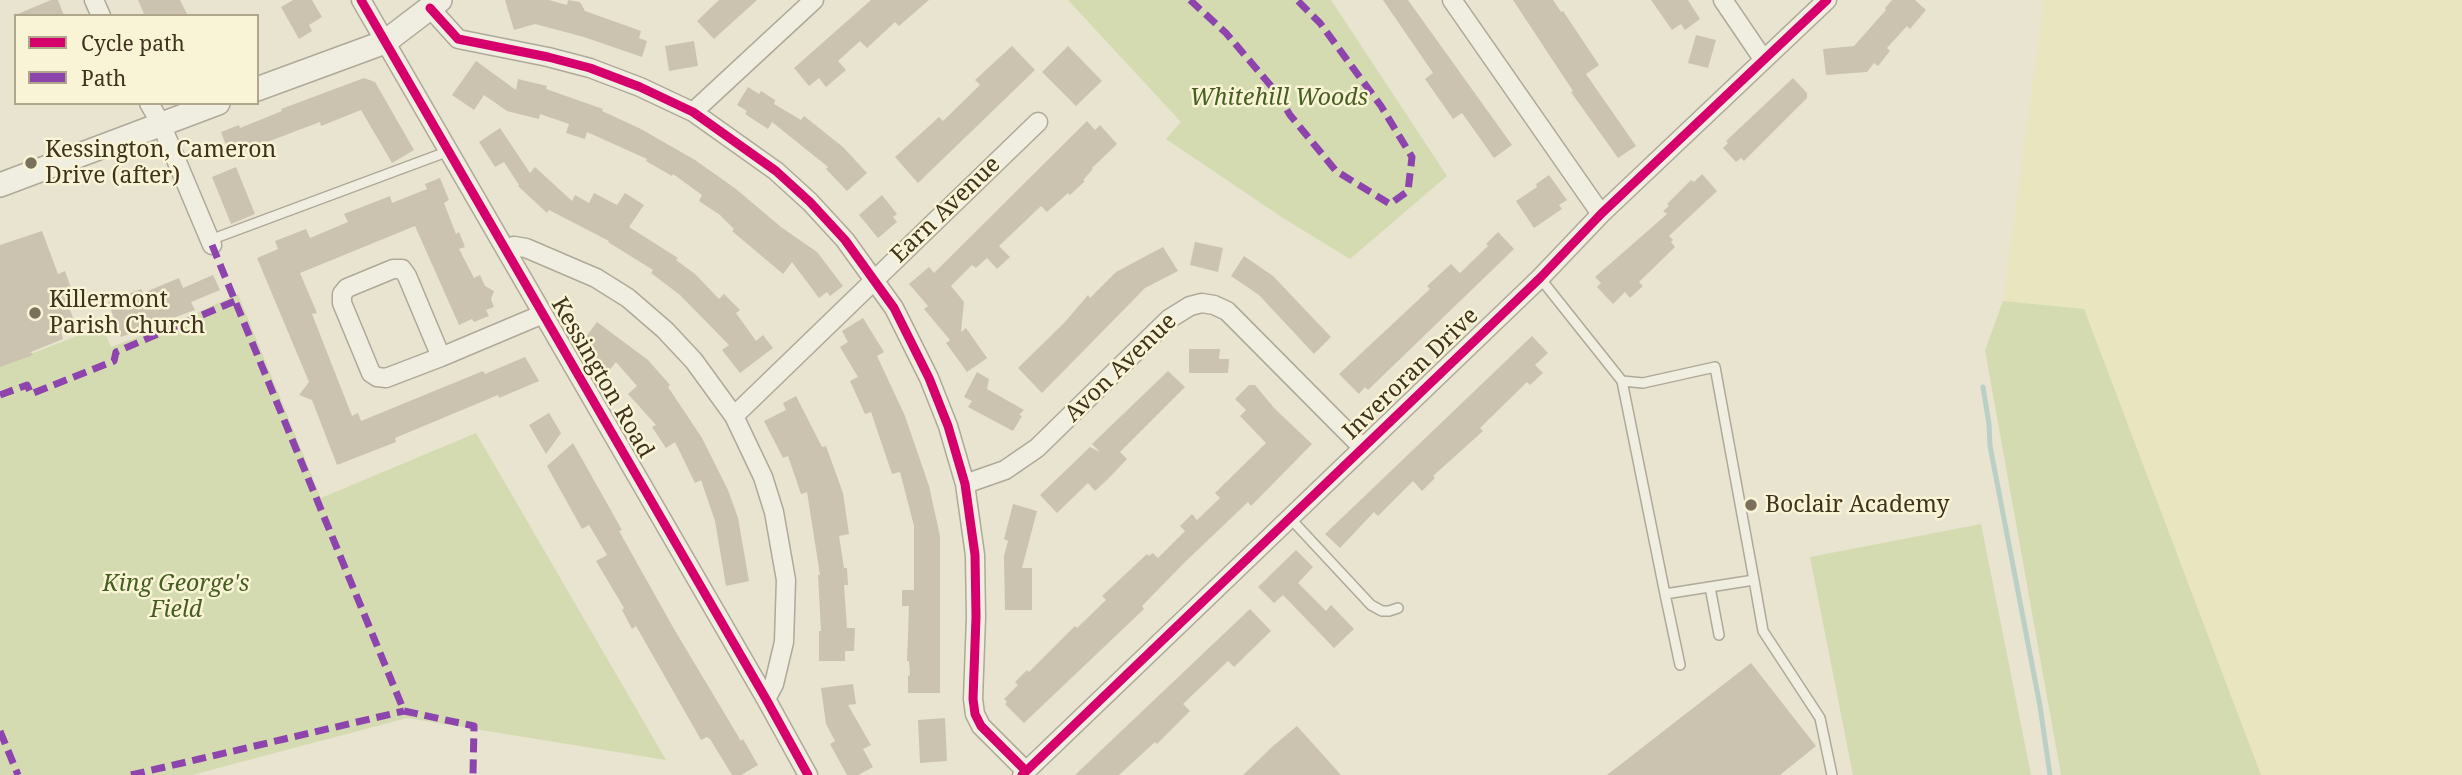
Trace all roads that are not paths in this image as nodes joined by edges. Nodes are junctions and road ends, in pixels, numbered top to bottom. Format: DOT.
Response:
graph roads {
  1 [pos="361,0"];
  2 [pos="814,0"];
  3 [pos="1452,0"];
  4 [pos="1723,0"];
  5 [pos="1827,0"];
  6 [pos="435,4"];
  7 [pos="385,42"];
  8 [pos="1763,59"];
  9 [pos="259,88"];
  10 [pos="150,105"];
  11 [pos="213,105"];
  12 [pos="693,112"];
  13 [pos="1038,122"];
  14 [pos="161,124"];
  15 [pos="449,151"];
  16 [pos="0,186"];
  17 [pos="1601,214"];
  18 [pos="211,243"];
  19 [pos="506,248"];
  20 [pos="1540,278"];
  21 [pos="874,279"];
  22 [pos="543,314"];
  23 [pos="441,356"];
  24 [pos="1622,381"];
  25 [pos="734,416"];
  26 [pos="1362,447"];
  27 [pos="965,484"];
  28 [pos="1289,517"];
  29 [pos="1754,580"];
  30 [pos="1710,587"];
  31 [pos="1665,594"];
  32 [pos="1398,608"];
  33 [pos="1719,635"];
  34 [pos="1680,664"];
  35 [pos="766,699"];
  36 [pos="1024,773"];
  37 [pos="808,775"];
  38 [pos="1832,775"];
  1 -- 7 [label="street, Kessington Road"];
  2 -- 12 [label="street"];
  3 -- 17 [label="street"];
  4 -- 8 [label="street"];
  5 -- 8 [label="street, Inveroran Drive"];
  6 -- 7 [label="street"];
  6 -- 12 [label="street"];
  7 -- 9 [label="street"];
  7 -- 15 [label="street, Kessington Road"];
  8 -- 17 [label="street, Inveroran Drive"];
  10 -- 14 [label="street"];
  11 -- 14 [label="street"];
  12 -- 21 [label="street"];
  13 -- 21 [label="street, Earn Avenue"];
  14 -- 16 [label="street"];
  14 -- 18 [label="street"];
  15 -- 18 [label="lane"];
  15 -- 19 [label="street, Kessington Road"];
  17 -- 20 [label="street, Inveroran Drive"];
  19 -- 22 [label="street, Kessington Road"];
  19 -- 25 [label="street"];
  20 -- 24 [label="lane"];
  20 -- 26 [label="street, Inveroran Drive"];
  21 -- 25 [label="street, Earn Avenue"];
  21 -- 27 [label="street"];
  22 -- 23 [label="street"];
  22 -- 35 [label="street, Kessington Road"];
  23 -- 23 [label="street"];
  24 -- 29 [label="lane"];
  24 -- 31 [label="lane"];
  25 -- 35 [label="street"];
  26 -- 27 [label="street, Avon Avenue"];
  26 -- 28 [label="street, Inveroran Drive"];
  27 -- 36 [label="street"];
  28 -- 32 [label="lane"];
  28 -- 36 [label="street, Inveroran Drive"];
  29 -- 30 [label="lane"];
  29 -- 38 [label="lane"];
  30 -- 31 [label="lane"];
  30 -- 33 [label="lane"];
  31 -- 34 [label="lane"];
  35 -- 37 [label="street, Kessington Road"];
}
